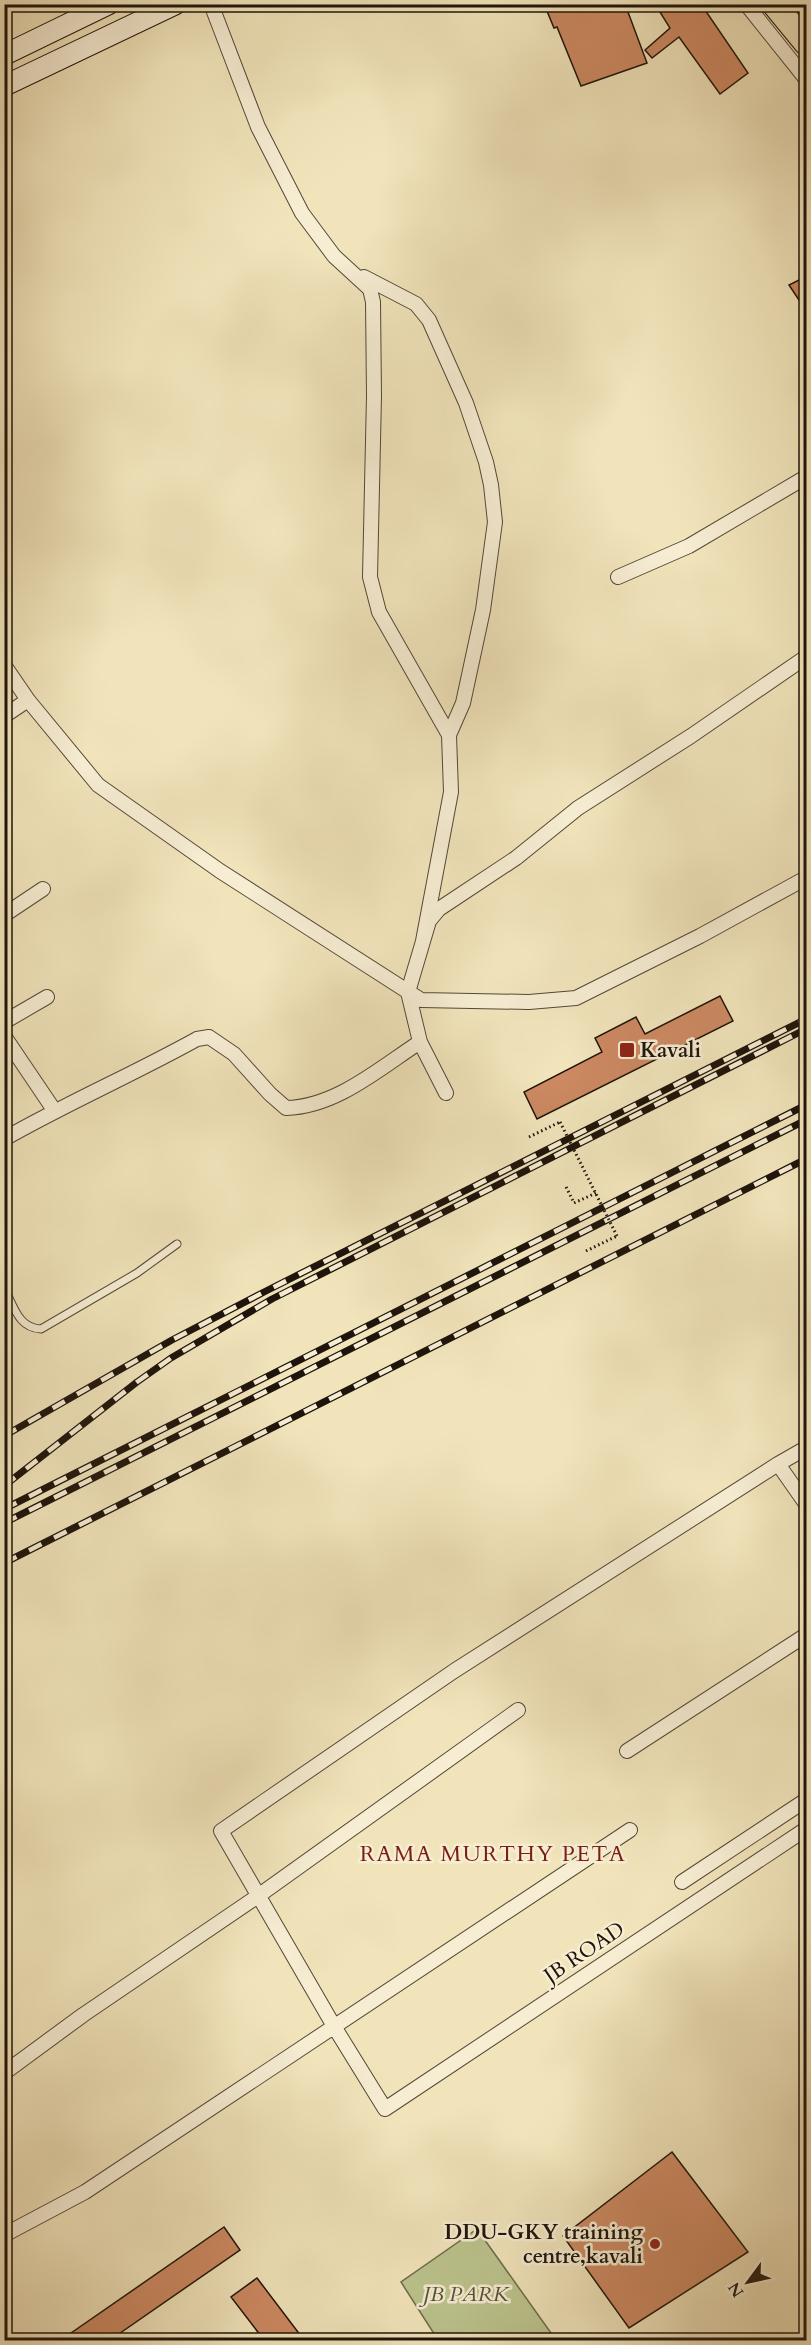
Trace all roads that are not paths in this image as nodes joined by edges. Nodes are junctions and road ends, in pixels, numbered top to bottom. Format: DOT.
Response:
graph roads {
  1 [pos="109,4"];
  2 [pos="176,4"];
  3 [pos="211,4"];
  4 [pos="746,4"];
  5 [pos="774,4"];
  6 [pos="807,43"];
  7 [pos="4,55"];
  8 [pos="807,79"];
  9 [pos="4,86"];
  10 [pos="351,270"];
  11 [pos="807,477"];
  12 [pos="618,577"];
  13 [pos="807,657"];
  14 [pos="4,665"];
  15 [pos="28,699"];
  16 [pos="4,716"];
  17 [pos="449,735"];
  18 [pos="807,878"];
  19 [pos="43,890"];
  20 [pos="4,915"];
  21 [pos="423,941"];
  22 [pos="408,992"];
  23 [pos="47,997"];
  24 [pos="4,1022"];
  25 [pos="4,1036"];
  26 [pos="420,1042"];
  27 [pos="446,1093"];
  28 [pos="54,1110"];
  29 [pos="4,1139"];
  30 [pos="177,1244"];
  31 [pos="4,1288"];
  32 [pos="807,1448"];
  33 [pos="778,1464"];
  34 [pos="807,1504"];
  35 [pos="807,1635"];
  36 [pos="518,1710"];
  37 [pos="627,1751"];
  38 [pos="807,1800"];
  39 [pos="807,1829"];
  40 [pos="630,1830"];
  41 [pos="682,1882"];
  42 [pos="258,1896"];
  43 [pos="335,2028"];
  44 [pos="4,2073"];
  45 [pos="4,2235"];
  1 -- 7 [label="main road"];
  2 -- 9 [label="main road"];
  3 -- 10 [label="street"];
  4 -- 8 [label="street"];
  5 -- 6 [label="highway"];
  10 -- 17 [label="street"];
  10 -- 17 [label="street"];
  11 -- 12 [label="street"];
  13 -- 21 [label="street"];
  14 -- 15 [label="street"];
  15 -- 16 [label="street"];
  15 -- 22 [label="street"];
  17 -- 21 [label="street"];
  18 -- 22 [label="street"];
  19 -- 20 [label="street"];
  21 -- 22 [label="street"];
  22 -- 26 [label="street"];
  23 -- 24 [label="street"];
  25 -- 28 [label="street"];
  26 -- 27 [label="street"];
  26 -- 28 [label="street"];
  28 -- 29 [label="street"];
  30 -- 31 [label="lane"];
  32 -- 33 [label="street"];
  33 -- 34 [label="street"];
  33 -- 42 [label="street"];
  35 -- 37 [label="street"];
  36 -- 42 [label="street"];
  38 -- 41 [label="street"];
  39 -- 43 [label="street, JB ROAD"];
  40 -- 43 [label="street"];
  42 -- 43 [label="street"];
  42 -- 44 [label="street"];
  43 -- 45 [label="street"];
}
